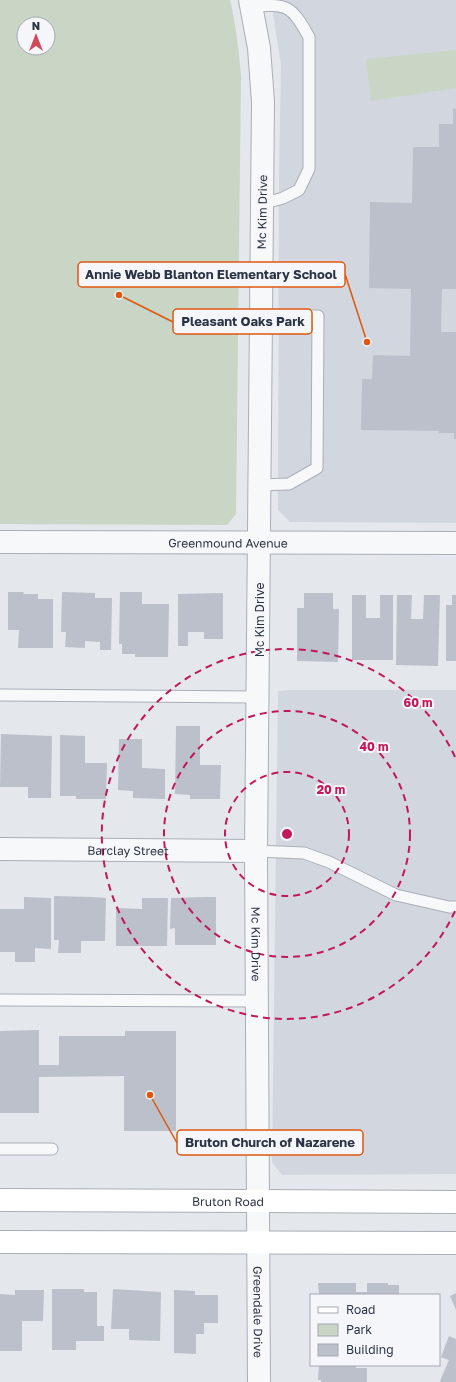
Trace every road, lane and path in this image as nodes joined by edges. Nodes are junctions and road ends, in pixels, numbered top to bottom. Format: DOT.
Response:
graph roads {
  1 [pos="251,3"];
  2 [pos="262,204"];
  3 [pos="261,316"];
  4 [pos="259,485"];
  5 [pos="0,542"];
  6 [pos="259,542"];
  7 [pos="456,543"];
  8 [pos="0,695"];
  9 [pos="258,697"];
  10 [pos="0,849"];
  11 [pos="256,851"];
  12 [pos="456,907"];
  13 [pos="0,1000"];
  14 [pos="257,1001"];
  15 [pos="0,1149"];
  16 [pos="52,1149"];
  17 [pos="0,1200"];
  18 [pos="258,1202"];
  19 [pos="456,1202"];
  20 [pos="0,1242"];
  21 [pos="258,1242"];
  22 [pos="456,1243"];
  23 [pos="259,1382"];
  1 -- 2 [label="street, Mc Kim Drive"];
  1 -- 2 [label="lane"];
  2 -- 3 [label="street, Mc Kim Drive"];
  3 -- 4 [label="street, Mc Kim Drive"];
  3 -- 4 [label="lane"];
  4 -- 6 [label="street, Mc Kim Drive"];
  5 -- 6 [label="street, Greenmound Avenue"];
  6 -- 7 [label="street, Greenmound Avenue"];
  6 -- 9 [label="street, Mc Kim Drive"];
  8 -- 9 [label="lane"];
  9 -- 11 [label="street, Mc Kim Drive"];
  10 -- 11 [label="street, Barclay Street"];
  11 -- 12 [label="lane"];
  11 -- 14 [label="street, Mc Kim Drive"];
  13 -- 14 [label="lane"];
  14 -- 18 [label="street, Mc Kim Drive"];
  15 -- 16 [label="lane"];
  17 -- 18 [label="main road, Bruton Road"];
  18 -- 19 [label="main road, Bruton Road"];
  18 -- 21 [label="street, Mc Kim Drive"];
  20 -- 21 [label="main road"];
  21 -- 22 [label="main road"];
  21 -- 23 [label="street, Greendale Drive"];
}
